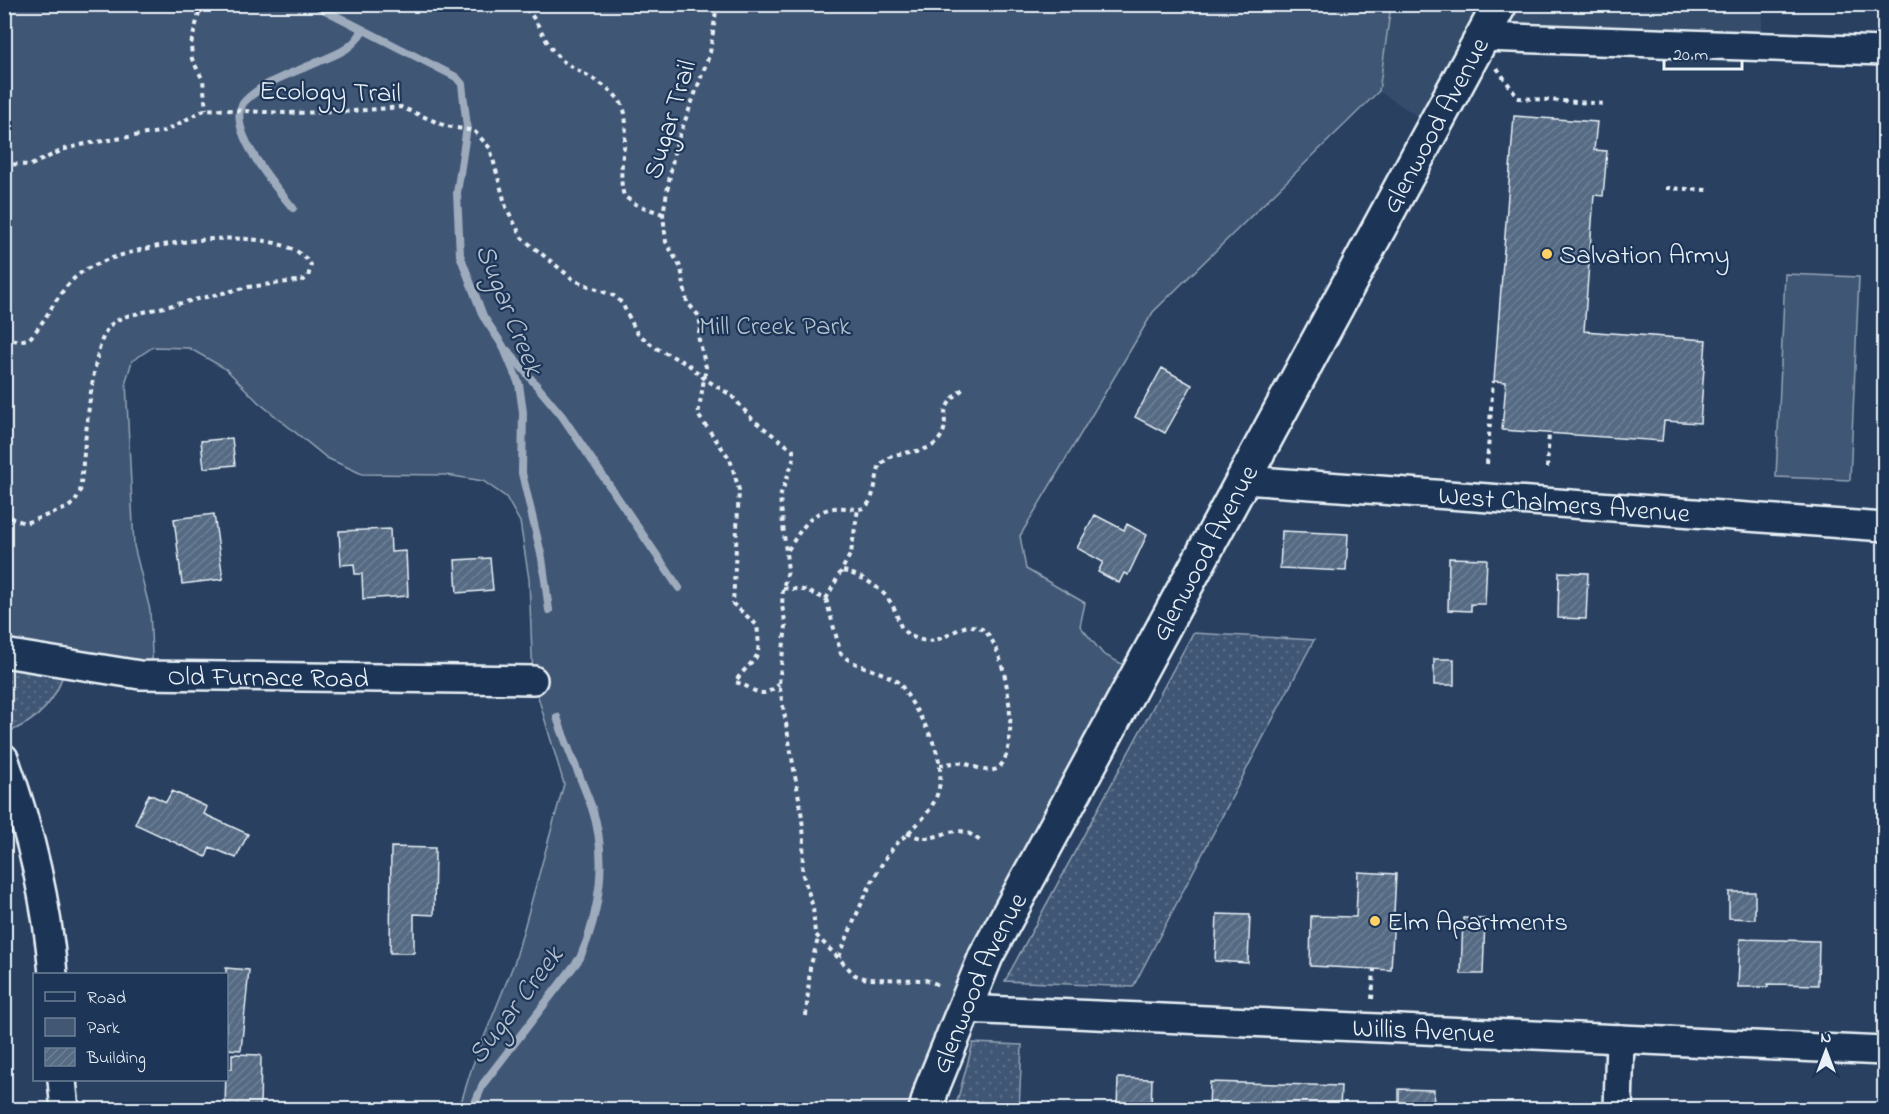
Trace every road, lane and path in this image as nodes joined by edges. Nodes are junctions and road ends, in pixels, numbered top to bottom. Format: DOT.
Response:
graph roads {
  1 [pos="198,4"];
  2 [pos="518,4"];
  3 [pos="717,4"];
  4 [pos="1500,4"];
  5 [pos="1483,37"];
  6 [pos="1884,51"];
  7 [pos="1497,68"];
  8 [pos="1607,104"];
  9 [pos="206,109"];
  10 [pos="4,131"];
  11 [pos="4,164"];
  12 [pos="1666,188"];
  13 [pos="1708,190"];
  14 [pos="663,214"];
  15 [pos="4,337"];
  16 [pos="705,379"];
  17 [pos="1493,381"];
  18 [pos="963,389"];
  19 [pos="1549,433"];
  20 [pos="1487,464"];
  21 [pos="1547,468"];
  22 [pos="1244,480"];
  23 [pos="858,509"];
  24 [pos="4,516"];
  25 [pos="1884,527"];
  26 [pos="787,551"];
  27 [pos="843,571"];
  28 [pos="783,588"];
  29 [pos="826,599"];
  30 [pos="4,653"];
  31 [pos="533,680"];
  32 [pos="779,683"];
  33 [pos="4,758"];
  34 [pos="940,765"];
  35 [pos="907,833"];
  36 [pos="980,841"];
  37 [pos="818,939"];
  38 [pos="839,957"];
  39 [pos="1374,969"];
  40 [pos="53,973"];
  41 [pos="939,985"];
  42 [pos="1372,999"];
  43 [pos="964,1009"];
  44 [pos="806,1016"];
  45 [pos="1620,1039"];
  46 [pos="1884,1051"];
  47 [pos="62,1081"];
  48 [pos="65,1110"];
  49 [pos="926,1110"];
  50 [pos="1618,1110"];
  1 -- 9 [label="path"];
  2 -- 14 [label="path, Sugar Trail"];
  3 -- 14 [label="path, Sugar Trail"];
  4 -- 5 [label="main road, Glenwood Avenue"];
  5 -- 6 [label="street"];
  5 -- 22 [label="main road, Glenwood Avenue"];
  7 -- 8 [label="path"];
  9 -- 11 [label="path, Ecology Trail"];
  9 -- 16 [label="path, Ecology Trail"];
  10 -- 11 [label="path"];
  12 -- 13 [label="path"];
  14 -- 16 [label="path"];
  15 -- 24 [label="path"];
  16 -- 26 [label="path, Ecology Trail"];
  16 -- 32 [label="path"];
  17 -- 20 [label="path"];
  18 -- 23 [label="path"];
  19 -- 21 [label="path"];
  22 -- 25 [label="street, West Chalmers Avenue"];
  22 -- 43 [label="main road, Glenwood Avenue"];
  23 -- 26 [label="path"];
  23 -- 27 [label="path"];
  26 -- 28 [label="path"];
  27 -- 29 [label="path"];
  27 -- 34 [label="path"];
  28 -- 29 [label="path"];
  28 -- 32 [label="path"];
  29 -- 34 [label="path"];
  30 -- 31 [label="street, Old Furnace Road"];
  32 -- 37 [label="path"];
  33 -- 40 [label="street"];
  34 -- 35 [label="path"];
  35 -- 36 [label="path"];
  35 -- 38 [label="path"];
  37 -- 38 [label="path"];
  37 -- 44 [label="path"];
  38 -- 41 [label="path"];
  39 -- 42 [label="path"];
  43 -- 45 [label="street, Willis Avenue"];
  43 -- 49 [label="main road, Glenwood Avenue"];
  45 -- 46 [label="street, Willis Avenue"];
  45 -- 50 [label="street"];
  47 -- 48 [label="street"];
}
